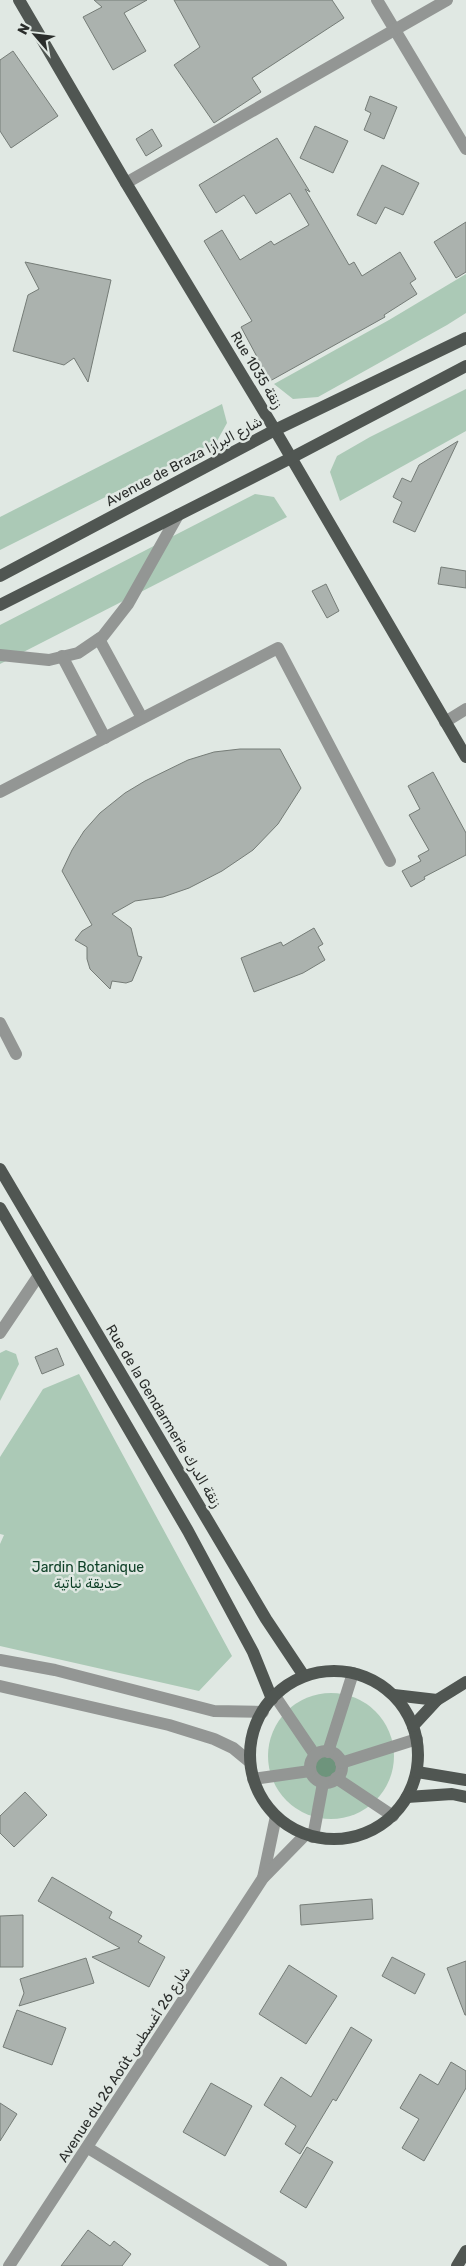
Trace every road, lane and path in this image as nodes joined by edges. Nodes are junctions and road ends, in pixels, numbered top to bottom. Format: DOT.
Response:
graph roads {
  1 [pos="19,0"];
  2 [pos="377,0"];
  3 [pos="447,0"];
  4 [pos="395,30"];
  5 [pos="466,149"];
  6 [pos="126,183"];
  7 [pos="466,338"];
  8 [pos="466,366"];
  9 [pos="275,430"];
  10 [pos="291,458"];
  11 [pos="178,515"];
  12 [pos="0,576"];
  13 [pos="0,605"];
  14 [pos="100,639"];
  15 [pos="0,655"];
  16 [pos="62,656"];
  17 [pos="466,709"];
  18 [pos="142,718"];
  19 [pos="445,722"];
  20 [pos="104,738"];
  21 [pos="466,757"];
  22 [pos="0,792"];
  23 [pos="390,861"];
  24 [pos="0,1023"];
  25 [pos="16,1054"];
  26 [pos="0,1169"];
  27 [pos="0,1208"];
  28 [pos="39,1275"];
  29 [pos="0,1333"];
  30 [pos="0,1660"];
  31 [pos="353,1673"];
  32 [pos="304,1676"];
  33 [pos="466,1682"];
  34 [pos="0,1686"];
  35 [pos="394,1695"];
  36 [pos="273,1698"];
  37 [pos="437,1700"];
  38 [pos="263,1712"];
  39 [pos="415,1732"];
  40 [pos="328,1752"];
  41 [pos="315,1755"];
  42 [pos="250,1762"];
  43 [pos="341,1763"];
  44 [pos="310,1771"];
  45 [pos="417,1772"];
  46 [pos="336,1778"];
  47 [pos="254,1779"];
  48 [pos="466,1780"];
  49 [pos="323,1783"];
  50 [pos="407,1797"];
  51 [pos="466,1798"];
  52 [pos="276,1816"];
  53 [pos="393,1816"];
  54 [pos="309,1836"];
  55 [pos="263,1878"];
  56 [pos="88,2148"];
  57 [pos="466,2250"];
  58 [pos="9,2266"];
  59 [pos="281,2266"];
  60 [pos="457,2266"];
  1 -- 6 [label="main road, Rue 1035 زنقة"];
  2 -- 4 [label="street"];
  3 -- 4 [label="street"];
  4 -- 5 [label="street"];
  4 -- 6 [label="street"];
  6 -- 9 [label="main road, Rue 1035 زنقة"];
  7 -- 9 [label="main road, Avenue de Braza شارع البرازا"];
  8 -- 10 [label="main road"];
  9 -- 10 [label="main road, Rue 1035 زنقة"];
  9 -- 12 [label="main road, Avenue de Braza شارع البرازا"];
  10 -- 11 [label="main road"];
  10 -- 19 [label="main road, Rue 1035 زنقة"];
  11 -- 13 [label="main road"];
  11 -- 14 [label="street"];
  14 -- 16 [label="street"];
  14 -- 18 [label="street"];
  15 -- 16 [label="street"];
  16 -- 20 [label="street"];
  17 -- 19 [label="street"];
  18 -- 20 [label="street"];
  18 -- 23 [label="street"];
  19 -- 21 [label="main road, Rue 1035 زنقة"];
  20 -- 22 [label="street"];
  24 -- 25 [label="street"];
  26 -- 32 [label="main road, Rue de la Gendarmerie زنقة الدرك"];
  27 -- 28 [label="main road"];
  28 -- 29 [label="street"];
  28 -- 36 [label="main road"];
  30 -- 38 [label="street"];
  31 -- 32 [label="main road"];
  31 -- 35 [label="main road"];
  31 -- 40 [label="street"];
  32 -- 36 [label="main road"];
  33 -- 37 [label="main road"];
  34 -- 42 [label="street"];
  35 -- 37 [label="main road"];
  35 -- 39 [label="main road"];
  36 -- 38 [label="main road"];
  36 -- 41 [label="street"];
  37 -- 39 [label="main road"];
  38 -- 42 [label="main road"];
  39 -- 43 [label="street"];
  39 -- 45 [label="main road"];
  40 -- 41 [label="street"];
  40 -- 43 [label="street"];
  41 -- 44 [label="street"];
  42 -- 47 [label="main road"];
  43 -- 46 [label="street"];
  44 -- 47 [label="street"];
  44 -- 49 [label="street"];
  45 -- 48 [label="main road"];
  45 -- 50 [label="main road"];
  46 -- 49 [label="street"];
  46 -- 53 [label="street"];
  47 -- 52 [label="main road"];
  49 -- 54 [label="street"];
  50 -- 51 [label="main road"];
  50 -- 53 [label="main road"];
  52 -- 54 [label="main road"];
  52 -- 55 [label="street, Avenue du 26 Août شارع 26 أغسطس"];
  53 -- 54 [label="main road"];
  54 -- 55 [label="street, Avenue du 26 Août شارع 26 أغسطس"];
  55 -- 56 [label="street, Avenue du 26 Août شارع 26 أغسطس"];
  56 -- 58 [label="street, Avenue du 26 Août شارع 26 أغسطس"];
  56 -- 59 [label="street"];
  57 -- 60 [label="main road"];
}
